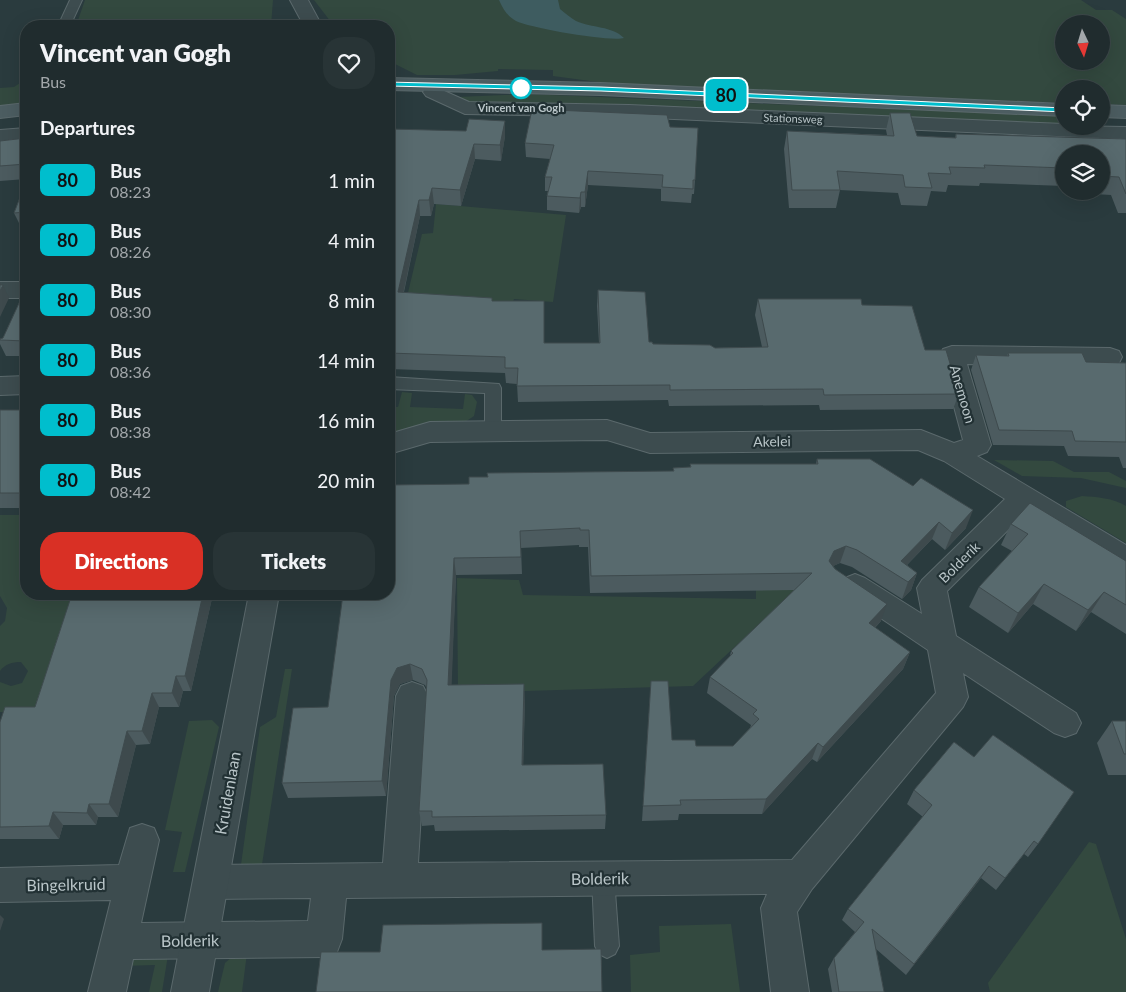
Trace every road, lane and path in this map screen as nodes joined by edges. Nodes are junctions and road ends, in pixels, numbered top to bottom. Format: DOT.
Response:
graph roads {
  1 [pos="76,0"];
  2 [pos="295,0"];
  3 [pos="299,0"];
  4 [pos="67,20"];
  5 [pos="297,20"];
  6 [pos="310,20"];
  7 [pos="395,84"];
  8 [pos="474,87"];
  9 [pos="433,92"];
  10 [pos="395,95"];
  11 [pos="20,110"];
  12 [pos="1055,110"];
  13 [pos="0,112"];
  14 [pos="1126,133"];
  15 [pos="20,134"];
  16 [pos="0,136"];
  17 [pos="0,290"];
  18 [pos="20,290"];
  19 [pos="20,304"];
  20 [pos="15,315"];
  21 [pos="1110,357"];
  22 [pos="395,383"];
  23 [pos="20,385"];
  24 [pos="0,386"];
  25 [pos="493,431"];
  26 [pos="395,442"];
  27 [pos="953,454"];
  28 [pos="1024,497"];
  29 [pos="1126,560"];
  30 [pos="841,577"];
  31 [pos="263,600"];
  32 [pos="942,642"];
  33 [pos="412,696"];
  34 [pos="1065,723"];
  35 [pos="142,840"];
  36 [pos="800,877"];
  37 [pos="604,878"];
  38 [pos="399,881"];
  39 [pos="132,882"];
  40 [pos="211,882"];
  41 [pos="330,882"];
  42 [pos="0,885"];
  43 [pos="199,940"];
  44 [pos="118,941"];
  45 [pos="607,946"];
  46 [pos="107,992"];
  47 [pos="190,992"];
  48 [pos="790,992"];
  1 -- 4 [label="lane"];
  2 -- 5 [label="street"];
  3 -- 6 [label="street"];
  7 -- 8 [label="main road, Stationsweg"];
  8 -- 9 [label="main road, Stationsweg"];
  8 -- 12 [label="main road, Stationsweg"];
  9 -- 10 [label="main road, Stationsweg"];
  9 -- 14 [label="street, Stationsweg"];
  11 -- 13 [label="main road"];
  15 -- 16 [label="street"];
  17 -- 18 [label="street"];
  19 -- 20 [label="street"];
  21 -- 27 [label="street, Anemoon"];
  22 -- 25 [label="lane"];
  23 -- 24 [label="street"];
  25 -- 26 [label="street, Akelei"];
  25 -- 27 [label="street, Akelei"];
  27 -- 28 [label="street, Akelei"];
  28 -- 29 [label="street, Akelei"];
  28 -- 32 [label="street, Bolderik"];
  30 -- 32 [label="street"];
  31 -- 40 [label="street, Kruidenlaan"];
  32 -- 34 [label="street"];
  32 -- 36 [label="street, Bolderik"];
  33 -- 38 [label="street"];
  35 -- 39 [label="street"];
  36 -- 37 [label="street, Bolderik"];
  36 -- 48 [label="street, Bolderik"];
  37 -- 38 [label="street, Bolderik"];
  37 -- 45 [label="lane"];
  38 -- 41 [label="street, Bolderik"];
  39 -- 42 [label="street, Bingelkruid"];
  39 -- 44 [label="street"];
  40 -- 41 [label="street, Bolderik"];
  40 -- 43 [label="street, Kruidenlaan"];
  41 -- 43 [label="street, Bolderik"];
  43 -- 44 [label="street, Bolderik"];
  43 -- 47 [label="street, Kruidenlaan"];
  44 -- 46 [label="street"];
}
